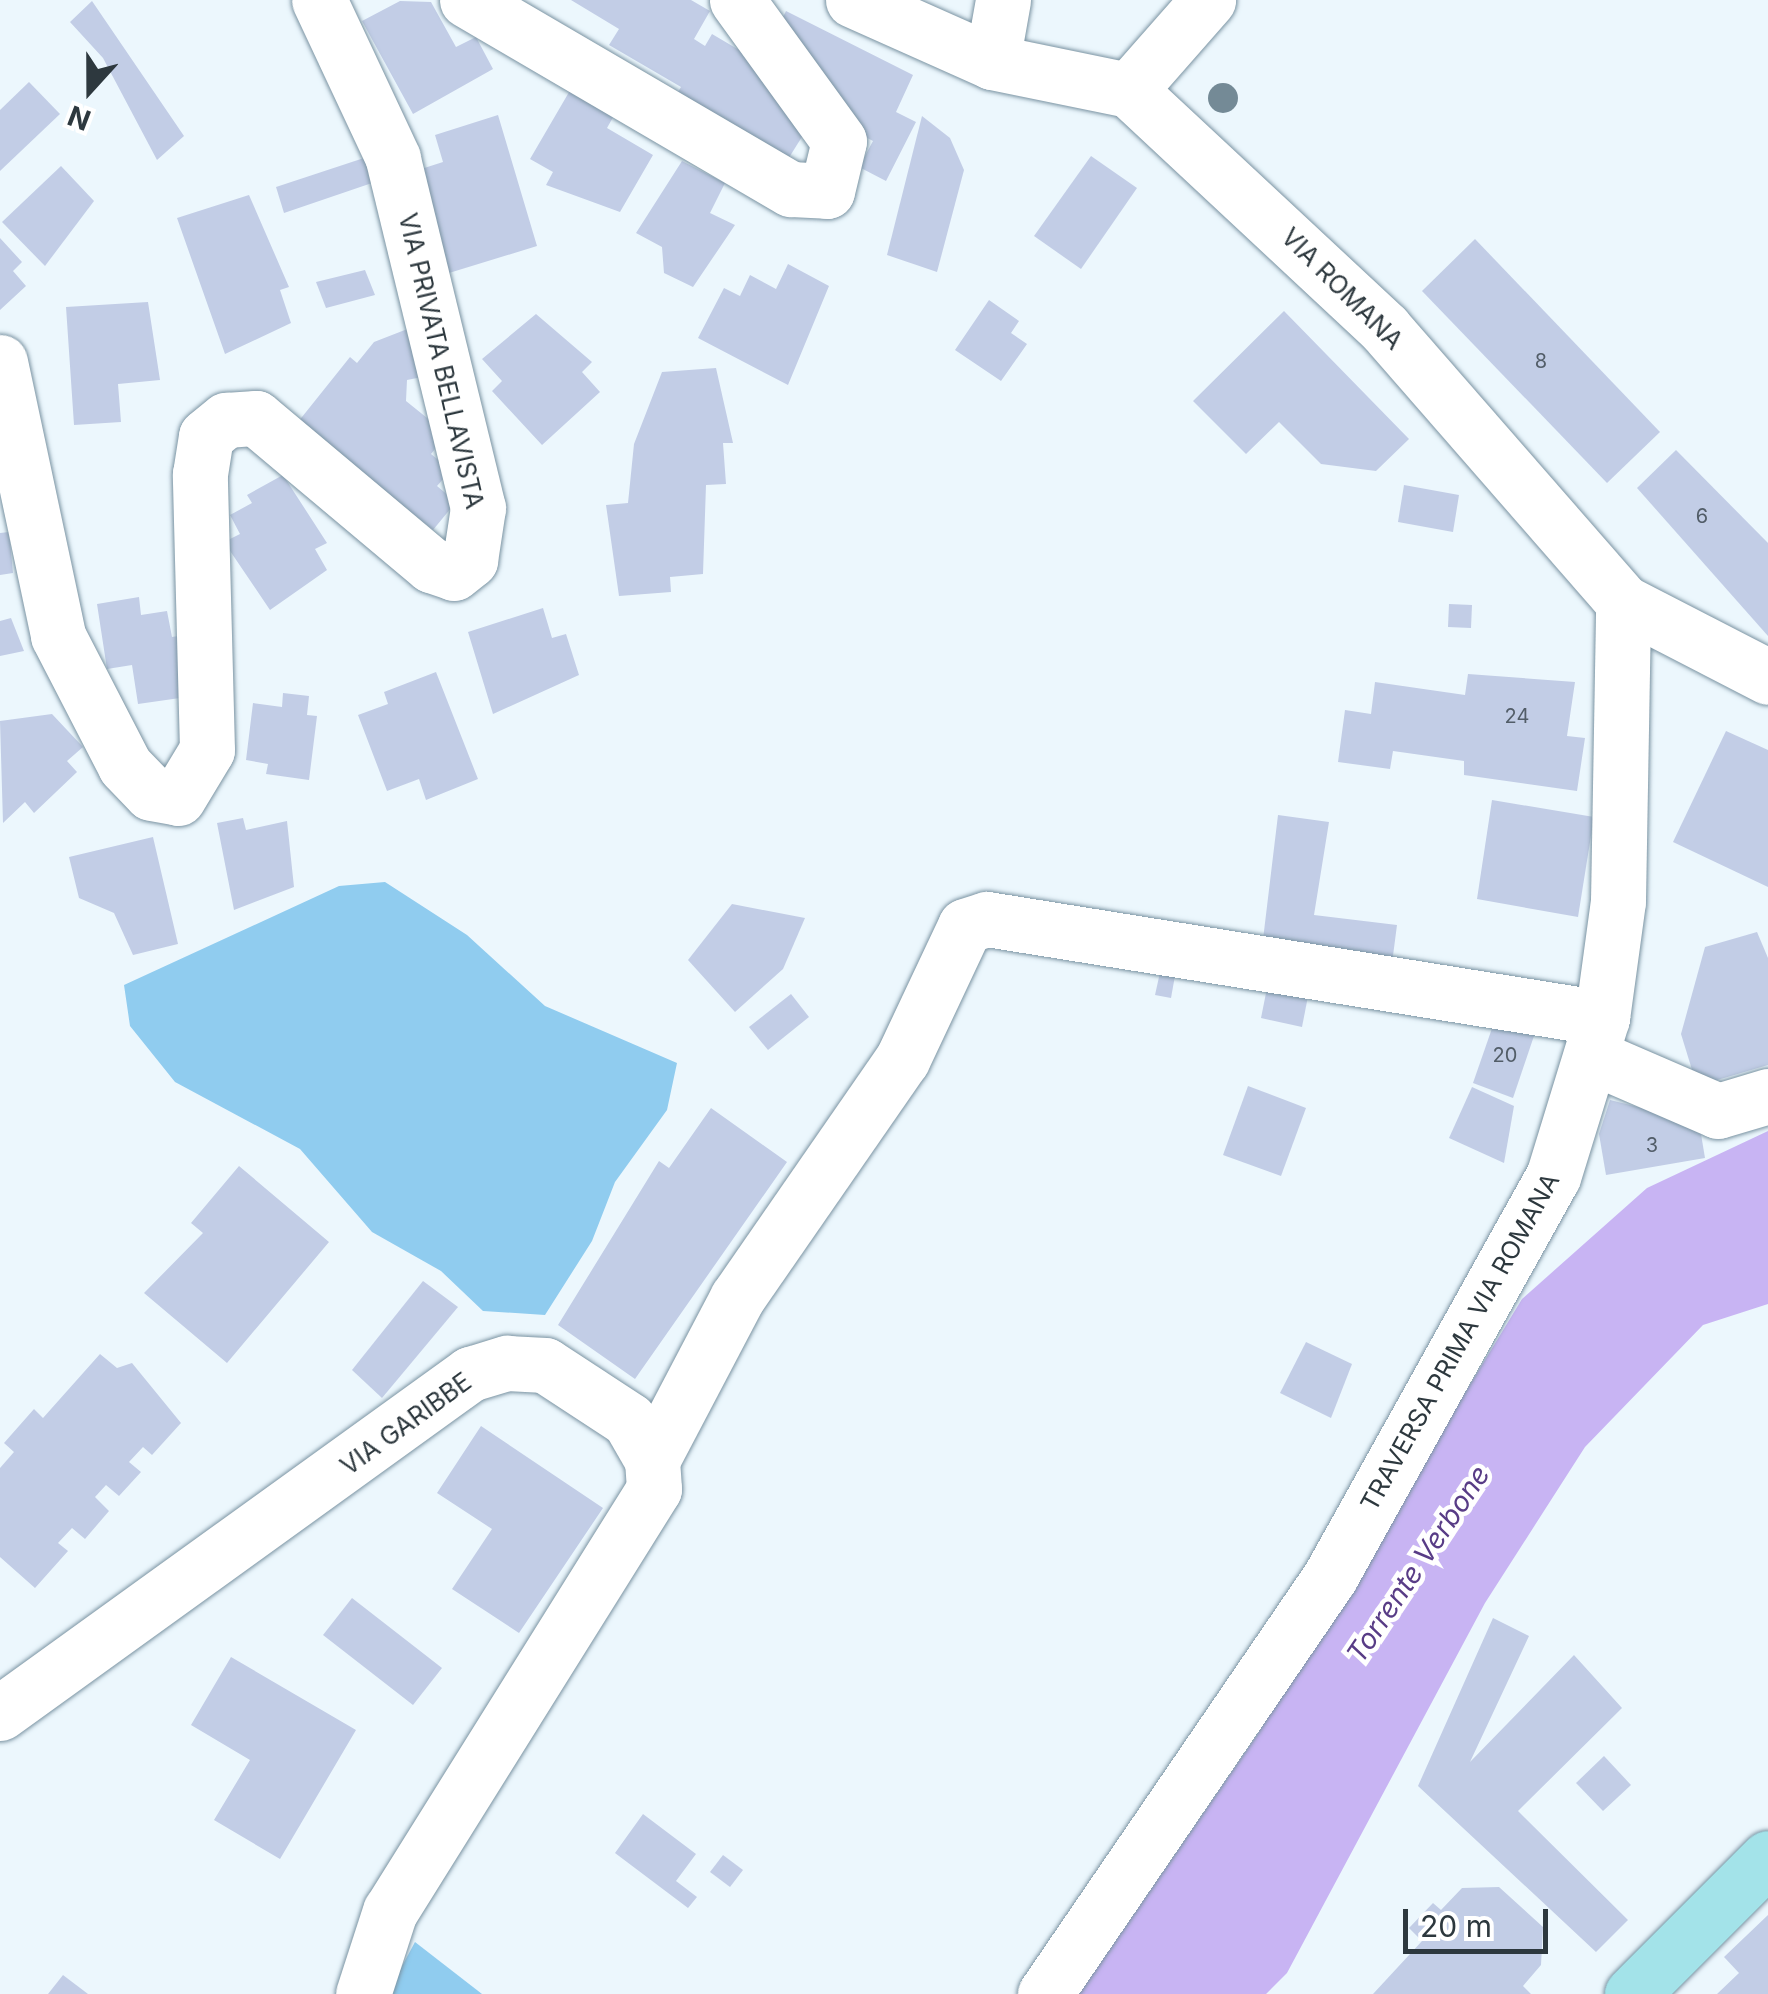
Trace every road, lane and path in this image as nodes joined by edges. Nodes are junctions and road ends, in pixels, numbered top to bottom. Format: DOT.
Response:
graph roads {
  1 [pos="319,0"];
  2 [pos="468,0"];
  3 [pos="737,0"];
  4 [pos="852,0"];
  5 [pos="1003,0"];
  6 [pos="1208,0"];
  7 [pos="992,62"];
  8 [pos="1129,90"];
  9 [pos="0,362"];
  10 [pos="1622,602"];
  11 [pos="1768,677"];
  12 [pos="1596,1037"];
  13 [pos="1768,1096"];
  14 [pos="652,1460"];
  15 [pos="0,1713"];
  16 [pos="1768,1858"];
  17 [pos="362,1994"];
  18 [pos="1044,1994"];
  19 [pos="1632,1994"];
  1 -- 9 [label="street, VIA PRIVATA BELLAVISTA"];
  2 -- 3 [label="street"];
  4 -- 7 [label="street"];
  5 -- 7 [label="street"];
  6 -- 8 [label="street"];
  7 -- 8 [label="street"];
  8 -- 10 [label="street, VIA ROMANA"];
  10 -- 11 [label="street, VIA ROMANA"];
  10 -- 12 [label="street, TRAVERSA PRIMA VIA ROMANA"];
  12 -- 13 [label="street"];
  12 -- 14 [label="street"];
  12 -- 18 [label="street, TRAVERSA PRIMA VIA ROMANA"];
  14 -- 15 [label="street, VIA GARIBBE"];
  14 -- 17 [label="street"];
  16 -- 19 [label="main road"];
}
